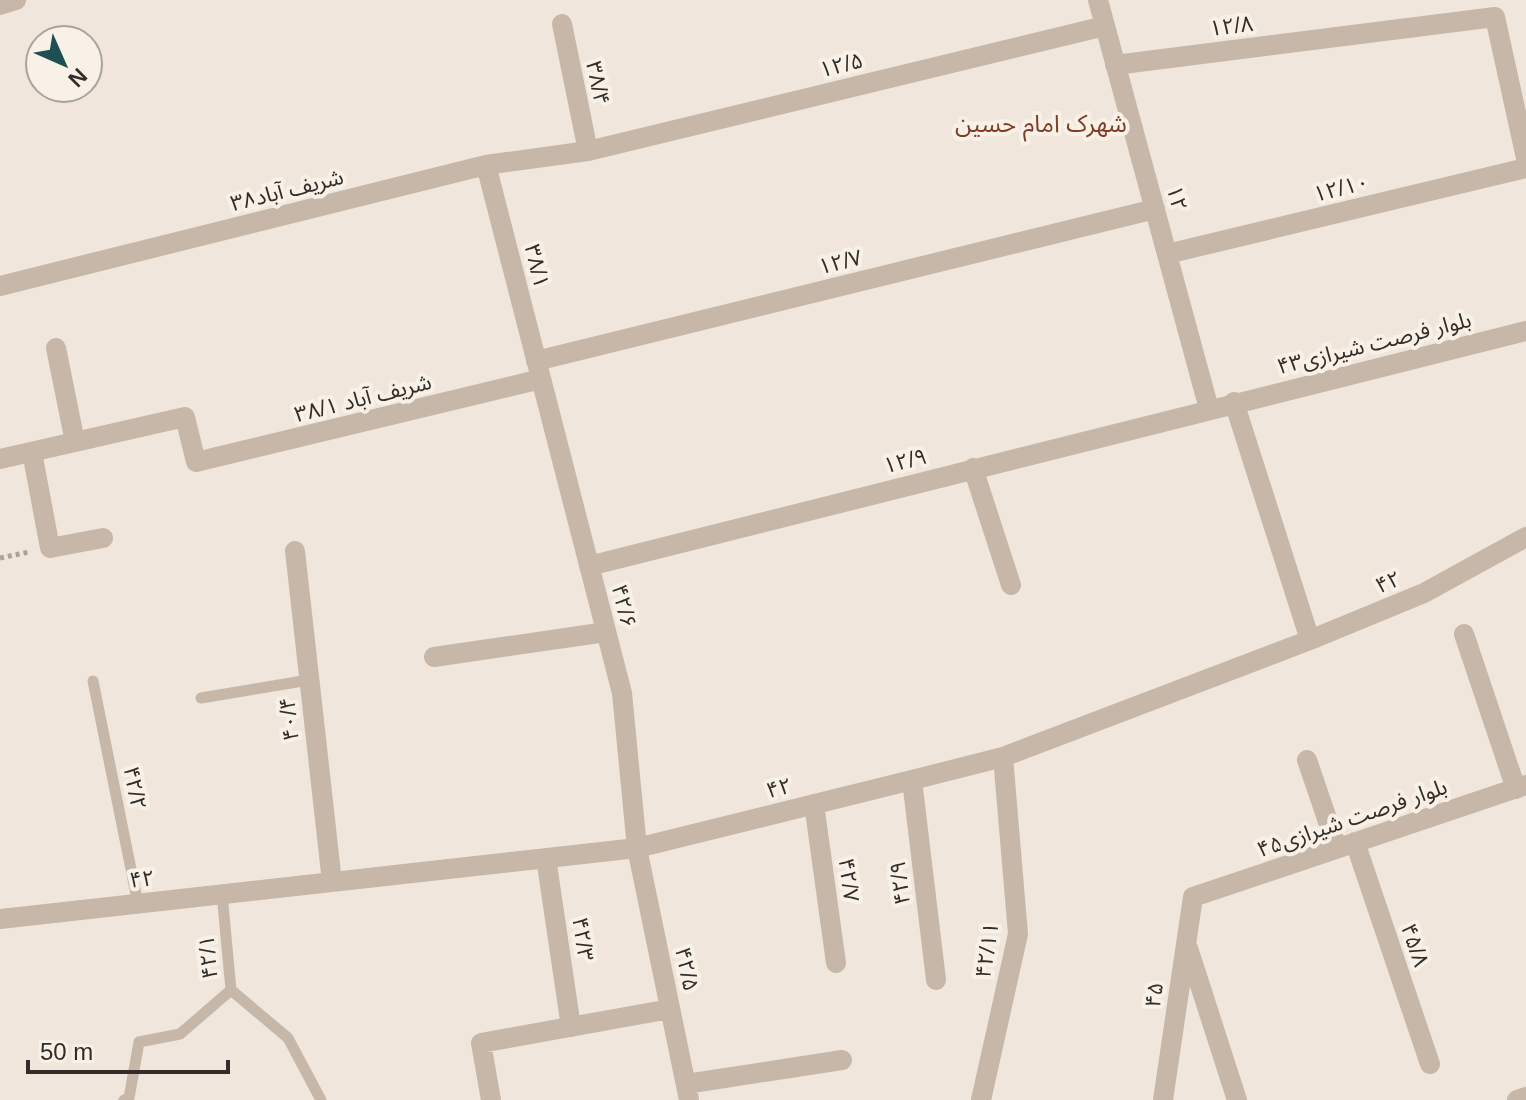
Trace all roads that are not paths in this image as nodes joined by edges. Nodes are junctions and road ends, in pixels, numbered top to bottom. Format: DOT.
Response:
graph roads {
  1 [pos="16,0"];
  2 [pos="1098,0"];
  3 [pos="0,5"];
  4 [pos="562,24"];
  5 [pos="1105,26"];
  6 [pos="1115,65"];
  7 [pos="1518,83"];
  8 [pos="588,151"];
  9 [pos="1526,158"];
  10 [pos="486,165"];
  11 [pos="1526,168"];
  12 [pos="1155,209"];
  13 [pos="1167,254"];
  14 [pos="0,286"];
  15 [pos="1526,331"];
  16 [pos="56,348"];
  17 [pos="539,370"];
  18 [pos="1234,402"];
  19 [pos="1209,409"];
  20 [pos="75,442"];
  21 [pos="32,452"];
  22 [pos="0,459"];
  23 [pos="973,468"];
  24 [pos="1526,537"];
  25 [pos="103,538"];
  26 [pos="295,551"];
  27 [pos="589,566"];
  28 [pos="1011,585"];
  29 [pos="606,632"];
  30 [pos="1464,634"];
  31 [pos="1310,640"];
  32 [pos="434,657"];
  33 [pos="309,680"];
  34 [pos="93,681"];
  35 [pos="201,698"];
  36 [pos="1003,757"];
  37 [pos="1307,760"];
  38 [pos="912,780"];
  39 [pos="1521,787"];
  40 [pos="814,804"];
  41 [pos="1346,845"];
  42 [pos="637,848"];
  43 [pos="546,858"];
  44 [pos="332,882"];
  45 [pos="222,894"];
  46 [pos="1193,897"];
  47 [pos="138,904"];
  48 [pos="0,919"];
  49 [pos="1186,942"];
  50 [pos="836,963"];
  51 [pos="936,980"];
  52 [pos="231,990"];
  53 [pos="670,1009"];
  54 [pos="571,1027"];
  55 [pos="842,1060"];
  56 [pos="1430,1064"];
  57 [pos="687,1092"];
  58 [pos="1526,1097"];
  59 [pos="129,1099"];
  60 [pos="321,1100"];
  61 [pos="491,1100"];
  62 [pos="981,1100"];
  63 [pos="1163,1100"];
  64 [pos="1237,1100"];
  65 [pos="1517,1100"];
  1 -- 3 [label="street"];
  2 -- 5 [label="street, ۱۲"];
  4 -- 8 [label="street, ۳۸/۴"];
  5 -- 6 [label="street, ۱۲"];
  5 -- 8 [label="street, ۱۲/۵"];
  6 -- 7 [label="street, ۱۲/۸"];
  6 -- 12 [label="street, ۱۲"];
  7 -- 9 [label="street"];
  8 -- 10 [label="street, شریف آباد۳۸"];
  10 -- 14 [label="street, شریف آباد۳۸"];
  10 -- 17 [label="street, ۳۸/۱"];
  11 -- 13 [label="street, ۱۲/۱۰"];
  12 -- 13 [label="street, ۱۲"];
  12 -- 17 [label="street, ۱۲/۷"];
  13 -- 19 [label="street, ۱۲"];
  15 -- 18 [label="street, بلوار فرصت شیرازی۴۳"];
  16 -- 20 [label="street"];
  17 -- 20 [label="street, ۳۸/۱ شریف آباد"];
  17 -- 27 [label="street, ۴۲/۶"];
  18 -- 19 [label="street, ۱۲/۹"];
  18 -- 31 [label="street"];
  19 -- 23 [label="street, ۱۲/۹"];
  20 -- 21 [label="street"];
  21 -- 22 [label="street"];
  21 -- 25 [label="street"];
  23 -- 27 [label="street, ۱۲/۹"];
  23 -- 28 [label="street"];
  24 -- 31 [label="street, ۴۲"];
  26 -- 33 [label="street, ۴۰/۴"];
  27 -- 29 [label="street, ۴۲/۶"];
  29 -- 32 [label="street"];
  29 -- 42 [label="street, ۴۲/۶"];
  30 -- 39 [label="street"];
  31 -- 36 [label="street, ۴۲"];
  33 -- 35 [label="lane"];
  33 -- 44 [label="street, ۴۰/۴"];
  34 -- 47 [label="lane, ۴۲/۲"];
  36 -- 38 [label="street, ۴۲"];
  36 -- 62 [label="street, ۴۲/۱۱"];
  37 -- 41 [label="street, ۴۵/۸"];
  38 -- 40 [label="street, ۴۲"];
  38 -- 51 [label="street, ۴۲/۹"];
  39 -- 41 [label="street, بلوار فرصت شیرازی۴۵"];
  40 -- 42 [label="street, ۴۲"];
  40 -- 50 [label="street, ۴۲/۷"];
  41 -- 46 [label="street, بلوار فرصت شیرازی۴۵"];
  41 -- 56 [label="street, ۴۵/۸"];
  42 -- 43 [label="street, ۴۲"];
  42 -- 53 [label="street, ۴۲/۵"];
  43 -- 44 [label="street, ۴۲"];
  43 -- 54 [label="street, ۴۲/۳"];
  44 -- 45 [label="street, ۴۲"];
  45 -- 47 [label="street, ۴۲"];
  45 -- 52 [label="lane, ۴۲/۱"];
  46 -- 49 [label="street, ۴۵"];
  47 -- 48 [label="street, ۴۲"];
  49 -- 63 [label="street, ۴۵"];
  49 -- 64 [label="street"];
  52 -- 59 [label="lane, ۴۲/۱"];
  52 -- 60 [label="lane"];
  53 -- 54 [label="street"];
  53 -- 57 [label="street, ۴۲/۵"];
  54 -- 61 [label="street"];
  55 -- 57 [label="street"];
  58 -- 65 [label="street"];
}
